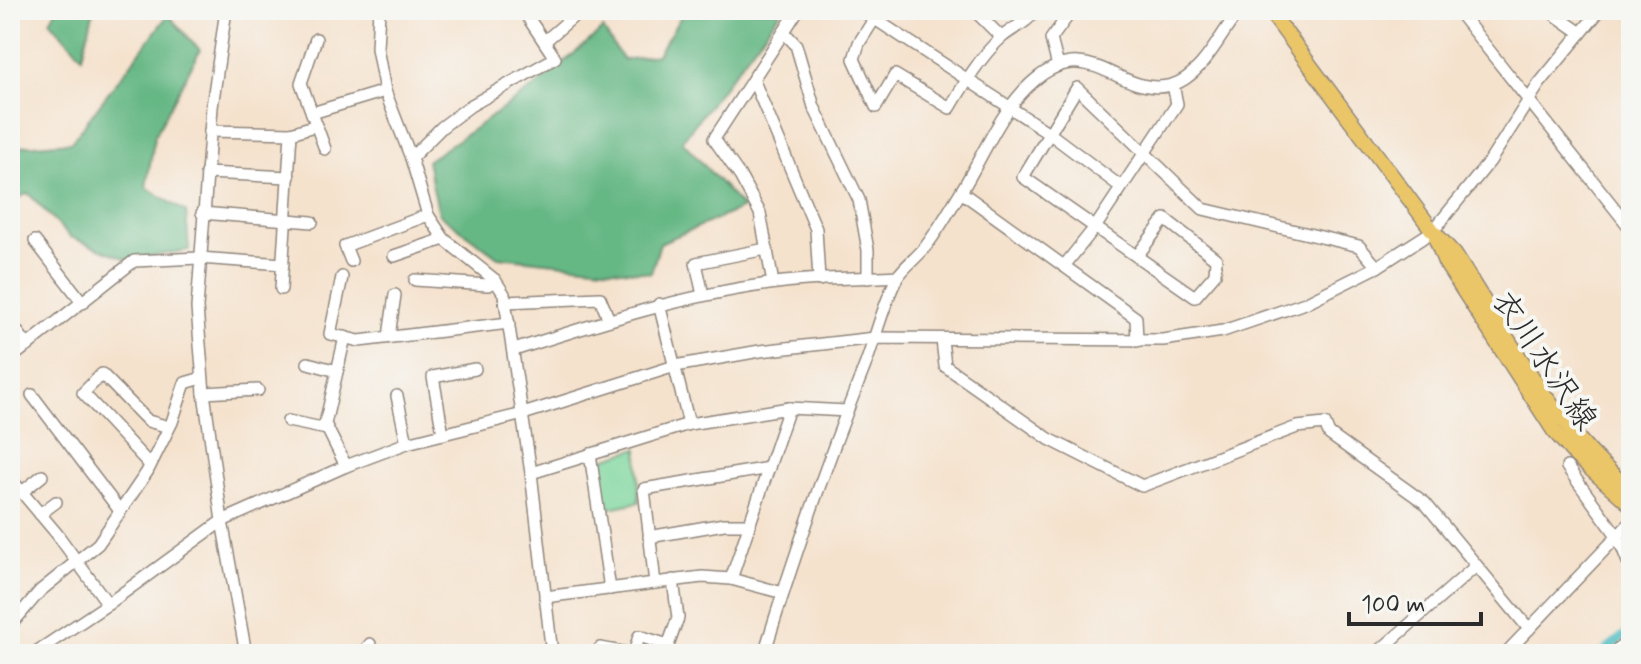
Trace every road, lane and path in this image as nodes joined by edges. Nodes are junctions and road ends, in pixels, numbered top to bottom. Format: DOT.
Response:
graph roads {
  1 [pos="226,10"];
  2 [pos="379,10"];
  3 [pos="523,10"];
  4 [pos="581,10"];
  5 [pos="798,10"];
  6 [pos="861,10"];
  7 [pos="974,10"];
  8 [pos="1036,10"];
  9 [pos="1072,10"];
  10 [pos="1240,10"];
  11 [pos="1269,10"];
  12 [pos="1457,10"];
  13 [pos="1548,10"];
  14 [pos="1600,10"];
  15 [pos="877,14"];
  16 [pos="784,32"];
  17 [pos="1581,33"];
  18 [pos="1001,37"];
  19 [pos="316,39"];
  20 [pos="545,41"];
  21 [pos="1058,66"];
  22 [pos="753,79"];
  23 [pos="967,81"];
  24 [pos="1173,85"];
  25 [pos="385,91"];
  26 [pos="1528,99"];
  27 [pos="1011,108"];
  28 [pos="312,113"];
  29 [pos="317,125"];
  30 [pos="210,131"];
  31 [pos="291,133"];
  32 [pos="1049,133"];
  33 [pos="325,149"];
  34 [pos="1145,152"];
  35 [pos="411,158"];
  36 [pos="206,173"];
  37 [pos="289,177"];
  38 [pos="1121,187"];
  39 [pos="961,192"];
  40 [pos="202,213"];
  41 [pos="428,215"];
  42 [pos="286,221"];
  43 [pos="312,222"];
  44 [pos="1096,226"];
  45 [pos="1631,229"];
  46 [pos="1433,231"];
  47 [pos="444,239"];
  48 [pos="35,241"];
  49 [pos="766,249"];
  50 [pos="394,256"];
  51 [pos="1137,256"];
  52 [pos="199,258"];
  53 [pos="351,261"];
  54 [pos="283,264"];
  55 [pos="1064,266"];
  56 [pos="1377,267"];
  57 [pos="898,276"];
  58 [pos="342,277"];
  59 [pos="868,278"];
  60 [pos="415,280"];
  61 [pos="495,280"];
  62 [pos="819,280"];
  63 [pos="773,283"];
  64 [pos="281,289"];
  65 [pos="395,295"];
  66 [pos="703,295"];
  67 [pos="505,302"];
  68 [pos="83,303"];
  69 [pos="659,304"];
  70 [pos="609,320"];
  71 [pos="10,322"];
  72 [pos="509,323"];
  73 [pos="389,336"];
  74 [pos="345,337"];
  75 [pos="875,338"];
  76 [pos="942,340"];
  77 [pos="1137,341"];
  78 [pos="28,346"];
  79 [pos="514,350"];
  80 [pos="10,359"];
  81 [pos="308,363"];
  82 [pos="675,366"];
  83 [pos="475,369"];
  84 [pos="337,371"];
  85 [pos="202,378"];
  86 [pos="258,390"];
  87 [pos="204,393"];
  88 [pos="32,395"];
  89 [pos="397,396"];
  90 [pos="789,408"];
  91 [pos="847,411"];
  92 [pos="523,414"];
  93 [pos="288,421"];
  94 [pos="689,424"];
  95 [pos="169,427"];
  96 [pos="327,429"];
  97 [pos="443,434"];
  98 [pos="407,443"];
  99 [pos="590,454"];
  100 [pos="150,465"];
  101 [pos="346,466"];
  102 [pos="1567,467"];
  103 [pos="769,468"];
  104 [pos="531,473"];
  105 [pos="42,476"];
  106 [pos="10,478"];
  107 [pos="1631,490"];
  108 [pos="22,492"];
  109 [pos="56,502"];
  110 [pos="1631,505"];
  111 [pos="120,511"];
  112 [pos="40,514"];
  113 [pos="222,521"];
  114 [pos="1631,522"];
  115 [pos="750,524"];
  116 [pos="649,537"];
  117 [pos="1618,537"];
  118 [pos="77,561"];
  119 [pos="1476,566"];
  120 [pos="1631,569"];
  121 [pos="731,579"];
  122 [pos="673,580"];
  123 [pos="655,583"];
  124 [pos="610,589"];
  125 [pos="783,593"];
  126 [pos="545,597"];
  127 [pos="108,604"];
  128 [pos="10,626"];
  129 [pos="1529,629"];
  130 [pos="1631,639"];
  131 [pos="600,648"];
  132 [pos="667,650"];
  133 [pos="33,654"];
  134 [pos="246,654"];
  135 [pos="552,654"];
  136 [pos="633,654"];
  137 [pos="764,654"];
  138 [pos="1376,654"];
  139 [pos="1505,654"];
  140 [pos="1612,654"];
  1 -- 30 [label="street"];
  2 -- 25 [label="street"];
  3 -- 20 [label="street"];
  4 -- 20 [label="street"];
  5 -- 16 [label="street"];
  6 -- 15 [label="street"];
  7 -- 18 [label="street"];
  8 -- 18 [label="street"];
  9 -- 21 [label="street"];
  10 -- 24 [label="street"];
  11 -- 46 [label="main road, 衣川水沢線"];
  12 -- 26 [label="street"];
  13 -- 17 [label="street"];
  14 -- 17 [label="street"];
  15 -- 23 [label="street"];
  15 -- 23 [label="street"];
  16 -- 22 [label="street"];
  16 -- 59 [label="street"];
  17 -- 26 [label="street"];
  18 -- 23 [label="street"];
  19 -- 28 [label="street"];
  20 -- 35 [label="street"];
  21 -- 24 [label="street"];
  21 -- 27 [label="street"];
  22 -- 49 [label="street"];
  22 -- 62 [label="street"];
  23 -- 27 [label="street"];
  24 -- 34 [label="street"];
  25 -- 28 [label="street"];
  25 -- 35 [label="street"];
  26 -- 45 [label="street"];
  26 -- 46 [label="street"];
  27 -- 32 [label="street"];
  27 -- 39 [label="street"];
  28 -- 29 [label="street"];
  29 -- 31 [label="street"];
  29 -- 33 [label="street"];
  30 -- 31 [label="street"];
  30 -- 36 [label="street"];
  31 -- 37 [label="street"];
  32 -- 34 [label="street"];
  32 -- 38 [label="street"];
  32 -- 44 [label="street"];
  34 -- 38 [label="street"];
  34 -- 56 [label="street"];
  35 -- 41 [label="street"];
  36 -- 37 [label="street"];
  36 -- 40 [label="street"];
  37 -- 42 [label="street"];
  38 -- 44 [label="street"];
  39 -- 55 [label="street"];
  39 -- 57 [label="street"];
  40 -- 42 [label="street"];
  40 -- 52 [label="street"];
  41 -- 47 [label="street"];
  41 -- 53 [label="street"];
  42 -- 43 [label="street"];
  42 -- 54 [label="street"];
  44 -- 51 [label="street"];
  44 -- 55 [label="street"];
  46 -- 56 [label="street"];
  46 -- 107 [label="main road, 衣川水沢線"];
  46 -- 110 [label="main road, 衣川水沢線"];
  47 -- 50 [label="street"];
  47 -- 61 [label="street"];
  48 -- 68 [label="street"];
  49 -- 63 [label="street"];
  49 -- 66 [label="street"];
  51 -- 51 [label="street"];
  52 -- 54 [label="street"];
  52 -- 68 [label="street"];
  52 -- 85 [label="street"];
  54 -- 64 [label="street"];
  55 -- 77 [label="street"];
  56 -- 77 [label="street"];
  57 -- 59 [label="street"];
  57 -- 75 [label="street"];
  58 -- 74 [label="street"];
  59 -- 62 [label="street"];
  60 -- 61 [label="street"];
  61 -- 67 [label="street"];
  62 -- 63 [label="street"];
  63 -- 66 [label="street"];
  65 -- 73 [label="street"];
  66 -- 69 [label="street"];
  67 -- 70 [label="street"];
  67 -- 72 [label="street"];
  68 -- 78 [label="street"];
  69 -- 70 [label="street"];
  69 -- 82 [label="street"];
  70 -- 79 [label="street"];
  71 -- 78 [label="street"];
  72 -- 73 [label="street"];
  72 -- 79 [label="street"];
  73 -- 74 [label="street"];
  74 -- 84 [label="street"];
  75 -- 76 [label="street"];
  75 -- 82 [label="street"];
  75 -- 91 [label="street"];
  76 -- 77 [label="street"];
  76 -- 119 [label="street"];
  78 -- 80 [label="street"];
  79 -- 92 [label="street"];
  81 -- 84 [label="street"];
  82 -- 92 [label="street"];
  82 -- 94 [label="street"];
  83 -- 97 [label="street"];
  84 -- 96 [label="street"];
  85 -- 87 [label="street"];
  85 -- 95 [label="street"];
  86 -- 87 [label="street"];
  87 -- 113 [label="street"];
  88 -- 111 [label="street"];
  89 -- 98 [label="street"];
  90 -- 91 [label="street"];
  90 -- 94 [label="street"];
  90 -- 103 [label="street"];
  91 -- 125 [label="street"];
  92 -- 97 [label="street"];
  92 -- 104 [label="street"];
  93 -- 96 [label="street"];
  94 -- 99 [label="street"];
  95 -- 100 [label="street"];
  95 -- 100 [label="street"];
  96 -- 101 [label="street"];
  97 -- 98 [label="street"];
  98 -- 101 [label="street"];
  99 -- 104 [label="street"];
  99 -- 124 [label="street"];
  100 -- 111 [label="street"];
  101 -- 113 [label="street"];
  102 -- 117 [label="street"];
  103 -- 115 [label="street"];
  103 -- 116 [label="street"];
  104 -- 126 [label="street"];
  105 -- 108 [label="street"];
  106 -- 108 [label="street"];
  108 -- 112 [label="street"];
  109 -- 112 [label="street"];
  111 -- 118 [label="street"];
  112 -- 118 [label="street"];
  113 -- 127 [label="street"];
  113 -- 134 [label="street"];
  114 -- 117 [label="street"];
  115 -- 116 [label="street"];
  115 -- 121 [label="street"];
  116 -- 123 [label="street"];
  117 -- 120 [label="street"];
  117 -- 129 [label="street"];
  118 -- 127 [label="street"];
  118 -- 128 [label="street"];
  119 -- 129 [label="street"];
  119 -- 138 [label="street"];
  121 -- 122 [label="street"];
  121 -- 125 [label="street"];
  122 -- 123 [label="street"];
  122 -- 132 [label="street"];
  123 -- 124 [label="street"];
  124 -- 126 [label="street"];
  125 -- 137 [label="street"];
  126 -- 135 [label="street"];
  127 -- 133 [label="street"];
  129 -- 139 [label="street"];
  130 -- 140 [label="street"];
  131 -- 136 [label="street"];
  132 -- 136 [label="street"];
}
